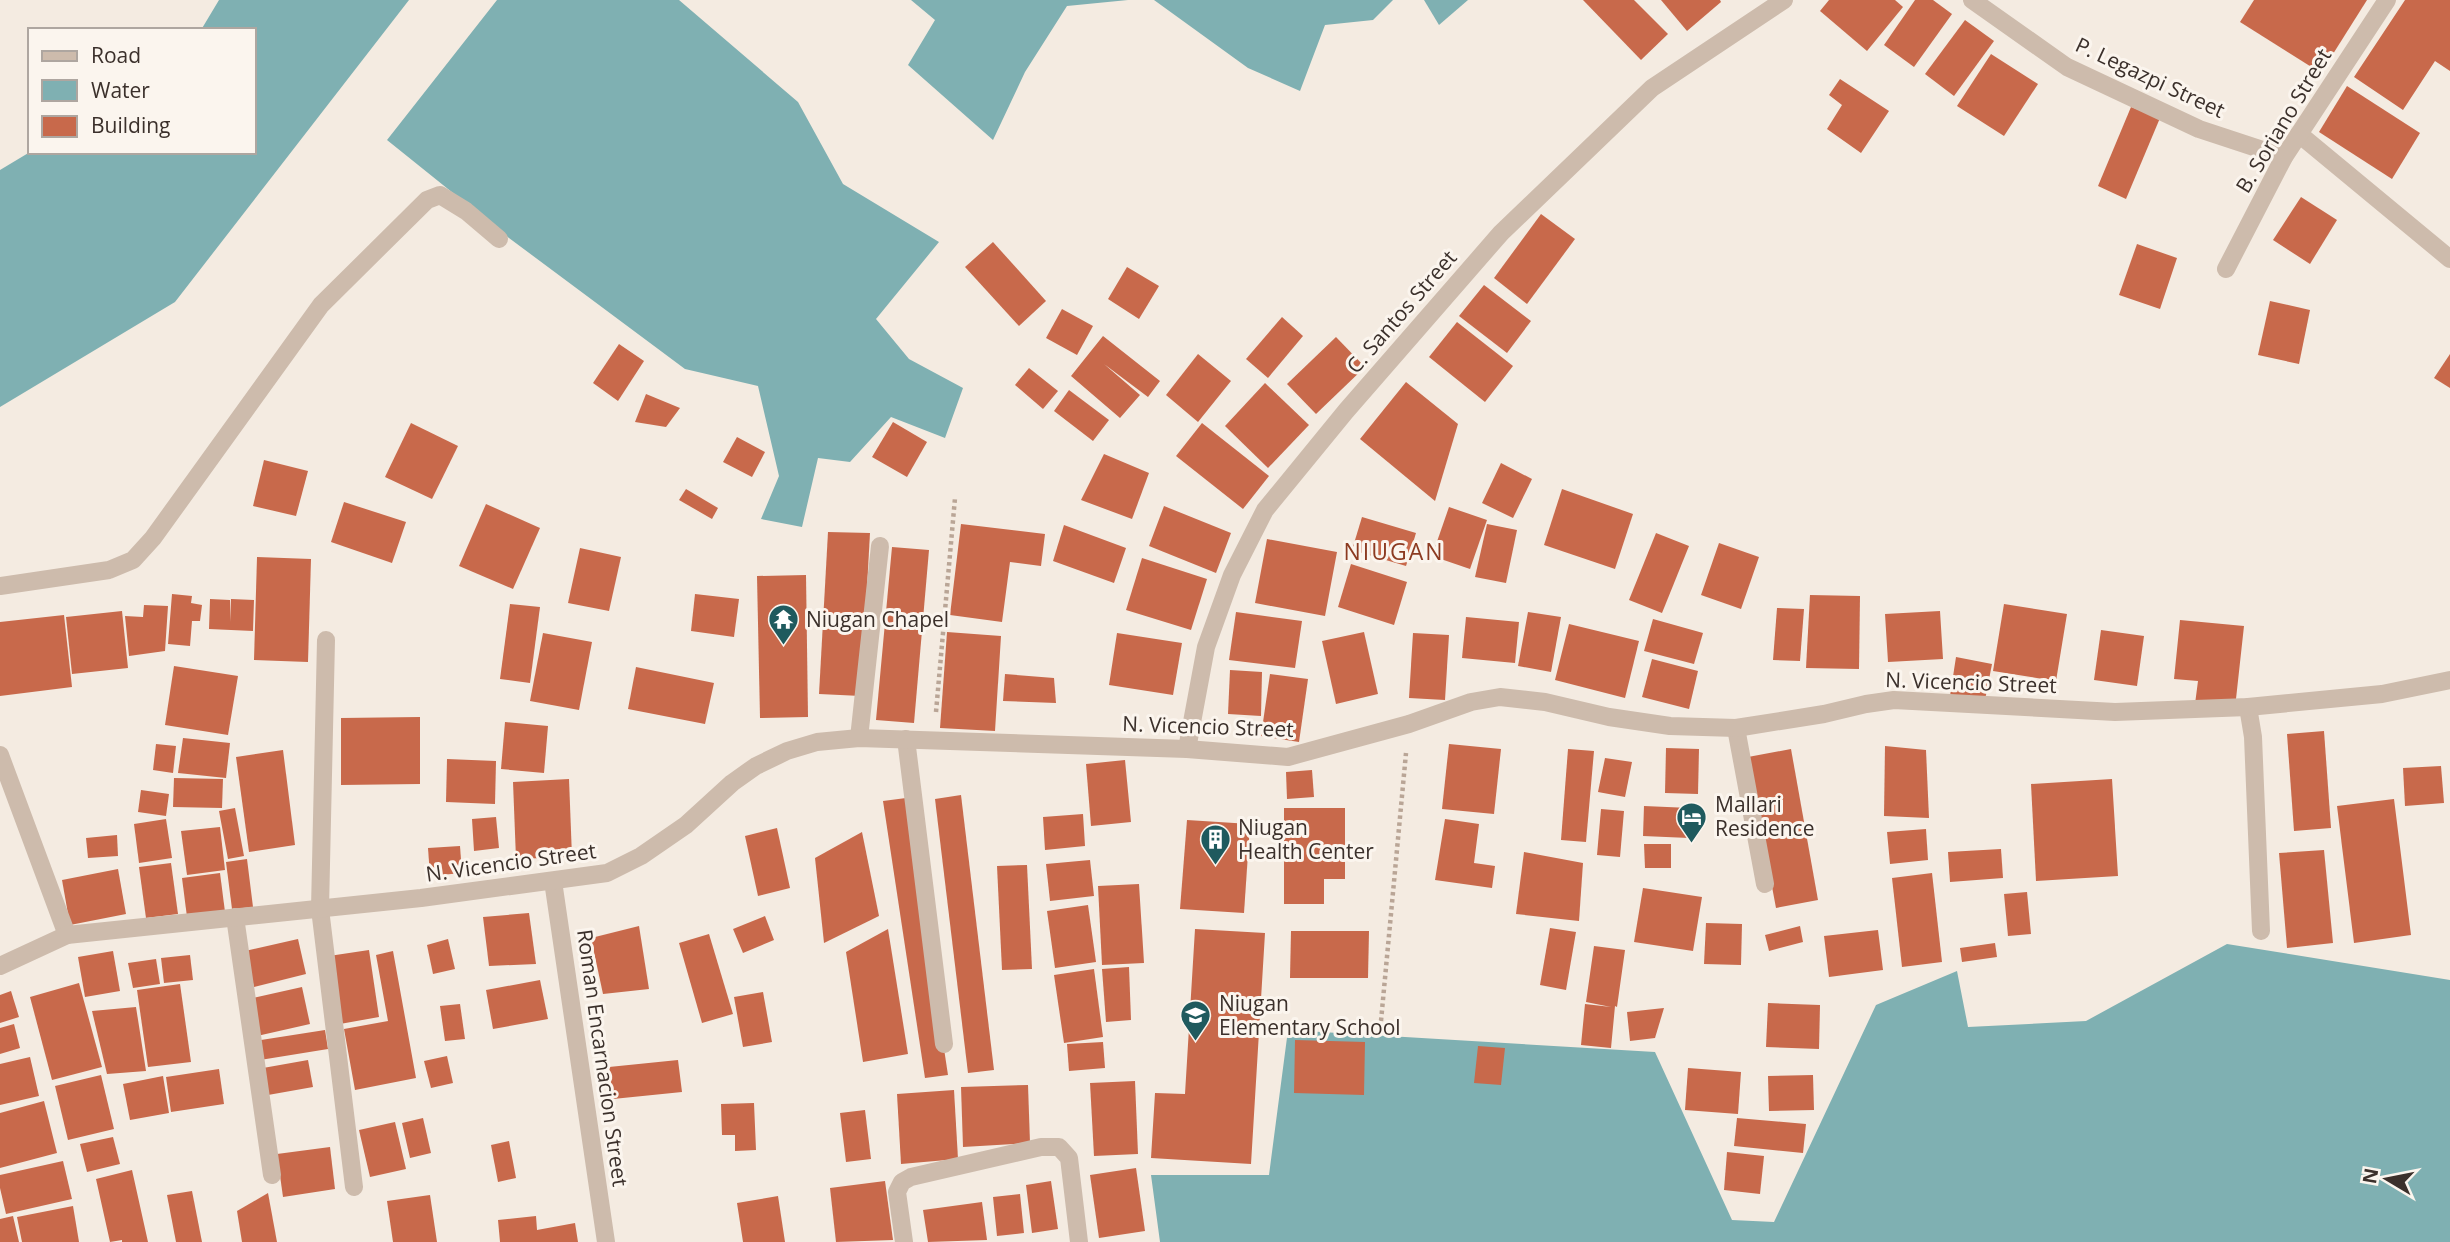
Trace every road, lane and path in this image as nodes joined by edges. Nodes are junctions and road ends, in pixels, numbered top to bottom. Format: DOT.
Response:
graph roads {
  1 [pos="1784,0"];
  2 [pos="1972,0"];
  3 [pos="2387,0"];
  4 [pos="2299,134"];
  5 [pos="2284,157"];
  6 [pos="499,239"];
  7 [pos="2450,259"];
  8 [pos="2226,269"];
  9 [pos="955,498"];
  10 [pos="880,547"];
  11 [pos="0,586"];
  12 [pos="326,640"];
  13 [pos="2450,684"];
  14 [pos="2248,707"];
  15 [pos="1409,724"];
  16 [pos="1736,729"];
  17 [pos="859,737"];
  18 [pos="906,739"];
  19 [pos="933,741"];
  20 [pos="1187,749"];
  21 [pos="0,755"];
  22 [pos="553,881"];
  23 [pos="1765,884"];
  24 [pos="320,909"];
  25 [pos="234,917"];
  26 [pos="2261,930"];
  27 [pos="67,935"];
  28 [pos="0,967"];
  29 [pos="1381,1021"];
  30 [pos="944,1044"];
  31 [pos="272,1175"];
  32 [pos="355,1186"];
  33 [pos="606,1242"];
  34 [pos="904,1242"];
  35 [pos="1079,1242"];
  1 -- 20 [label="street, C. Santos Street"];
  2 -- 5 [label="street, P. Legazpi Street"];
  3 -- 4 [label="street, B. Soriano Street"];
  4 -- 5 [label="street, B. Soriano Street"];
  4 -- 7 [label="street"];
  5 -- 8 [label="street, B. Soriano Street"];
  6 -- 11 [label="street"];
  9 -- 19 [label="path"];
  10 -- 17 [label="street"];
  12 -- 24 [label="street"];
  13 -- 14 [label="street, N. Vicencio Street"];
  14 -- 16 [label="street, N. Vicencio Street"];
  14 -- 26 [label="street"];
  15 -- 16 [label="street, N. Vicencio Street"];
  15 -- 20 [label="street, N. Vicencio Street"];
  15 -- 29 [label="path"];
  16 -- 23 [label="street"];
  17 -- 18 [label="street, N. Vicencio Street"];
  17 -- 22 [label="street, N. Vicencio Street"];
  18 -- 19 [label="street, N. Vicencio Street"];
  18 -- 30 [label="street"];
  19 -- 20 [label="street, N. Vicencio Street"];
  21 -- 27 [label="street"];
  22 -- 24 [label="street, N. Vicencio Street"];
  22 -- 33 [label="street, Roman Encarnacion Street"];
  24 -- 25 [label="street, N. Vicencio Street"];
  24 -- 32 [label="street"];
  25 -- 27 [label="street, N. Vicencio Street"];
  25 -- 31 [label="street"];
  27 -- 28 [label="street, N. Vicencio Street"];
  34 -- 35 [label="street"];
}
